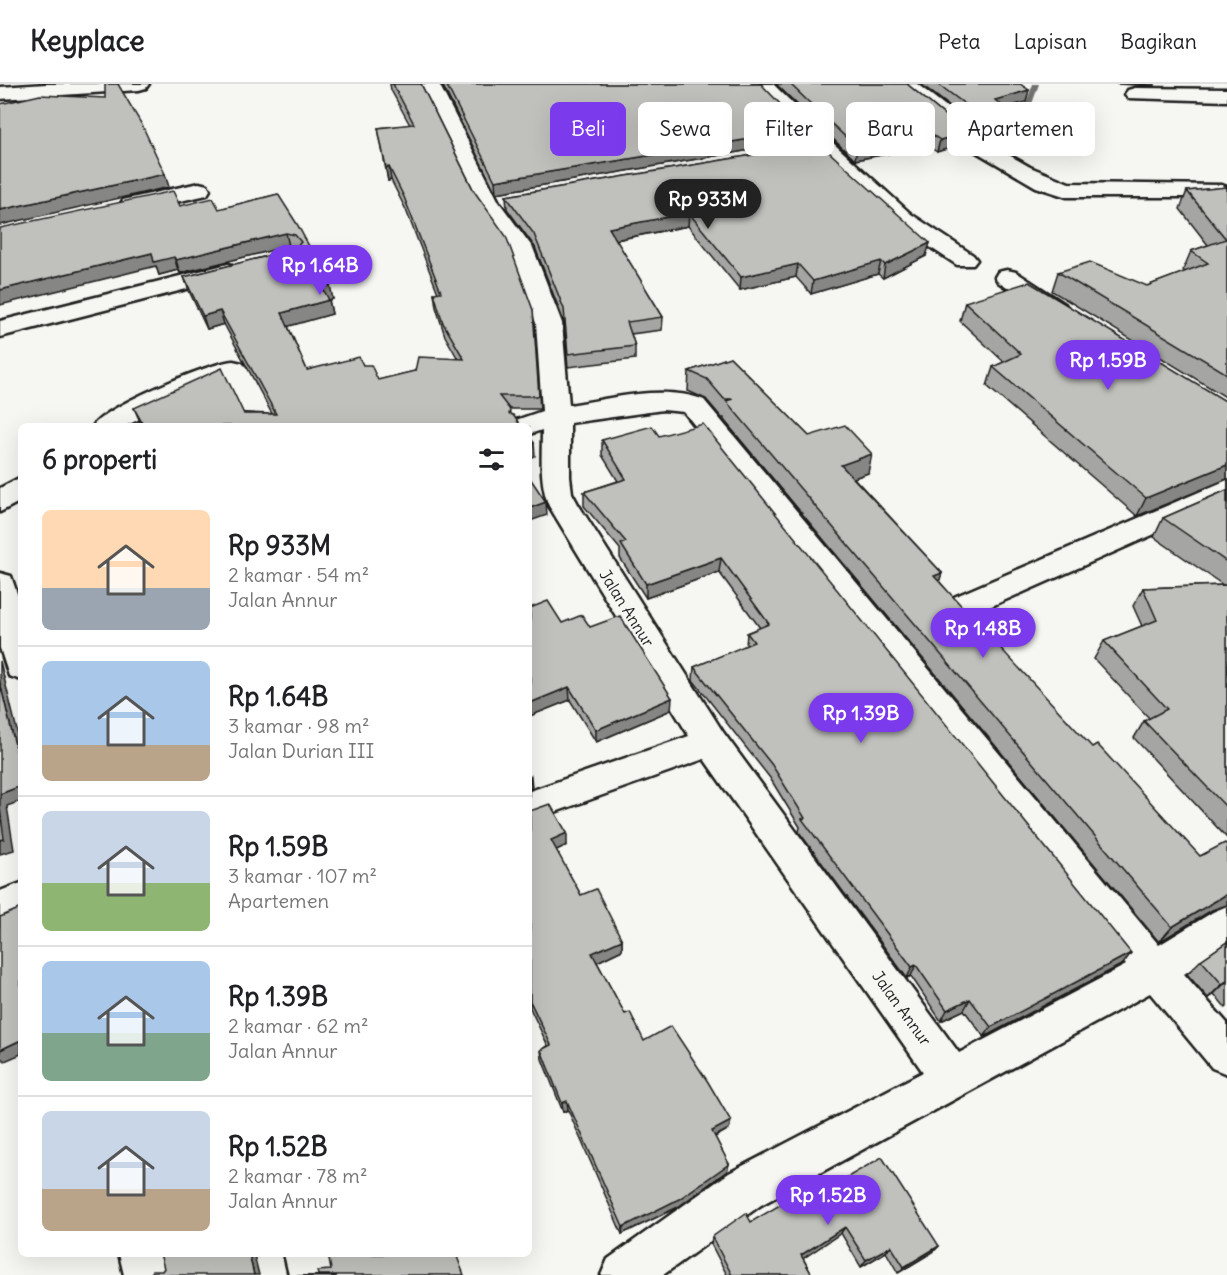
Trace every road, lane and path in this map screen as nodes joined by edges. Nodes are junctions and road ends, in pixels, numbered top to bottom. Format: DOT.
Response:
graph roads {
  1 [pos="139,84"];
  2 [pos="429,84"];
  3 [pos="762,84"];
  4 [pos="905,84"];
  5 [pos="0,93"];
  6 [pos="1135,94"];
  7 [pos="1227,95"];
  8 [pos="780,102"];
  9 [pos="834,156"];
  10 [pos="199,190"];
  11 [pos="1225,193"];
  12 [pos="105,211"];
  13 [pos="965,260"];
  14 [pos="255,264"];
  15 [pos="1007,277"];
  16 [pos="1075,321"];
  17 [pos="0,329"];
  18 [pos="556,416"];
  19 [pos="115,423"];
  20 [pos="263,423"];
  21 [pos="532,424"];
  22 [pos="18,489"];
  23 [pos="1227,489"];
  24 [pos="0,502"];
  25 [pos="0,584"];
  26 [pos="965,605"];
  27 [pos="18,655"];
  28 [pos="711,742"];
  29 [pos="532,805"];
  30 [pos="18,901"];
  31 [pos="0,908"];
  32 [pos="1227,924"];
  33 [pos="1155,970"];
  34 [pos="1227,1054"];
  35 [pos="952,1079"];
  36 [pos="143,1257"];
  37 [pos="308,1257"];
  38 [pos="147,1275"];
  39 [pos="312,1275"];
  40 [pos="624,1275"];
  1 -- 5 [label="street"];
  2 -- 18 [label="street, Jalan Annur"];
  3 -- 8 [label="street"];
  4 -- 11 [label="street"];
  6 -- 7 [label="street"];
  9 -- 13 [label="street"];
  10 -- 12 [label="street"];
  14 -- 17 [label="street"];
  15 -- 16 [label="street"];
  18 -- 21 [label="street"];
  18 -- 28 [label="street, Jalan Annur"];
  18 -- 33 [label="street"];
  19 -- 20 [label="street"];
  22 -- 24 [label="street"];
  23 -- 26 [label="street"];
  25 -- 27 [label="street"];
  28 -- 29 [label="street"];
  28 -- 35 [label="street, Jalan Annur"];
  30 -- 31 [label="street"];
  32 -- 33 [label="street"];
  33 -- 34 [label="street"];
  33 -- 35 [label="street"];
  35 -- 40 [label="street"];
  36 -- 38 [label="street"];
  37 -- 39 [label="street"];
}
